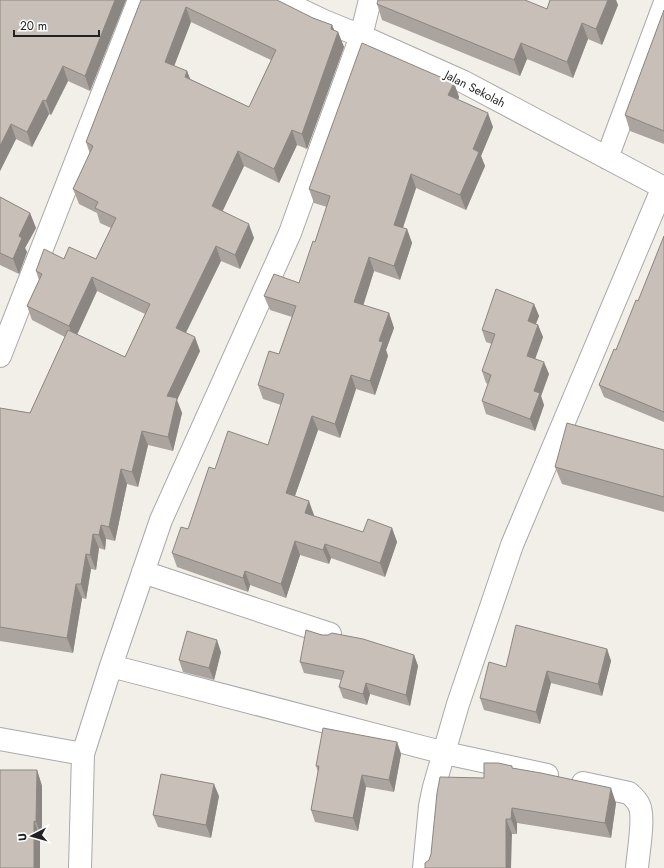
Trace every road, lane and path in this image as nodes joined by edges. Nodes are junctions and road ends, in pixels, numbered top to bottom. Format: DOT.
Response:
graph roads {
  1 [pos="139,0"];
  2 [pos="280,0"];
  3 [pos="370,0"];
  4 [pos="664,6"];
  5 [pos="361,36"];
  6 [pos="607,158"];
  7 [pos="664,187"];
  8 [pos="0,356"];
  9 [pos="143,572"];
  10 [pos="330,634"];
  11 [pos="111,666"];
  12 [pos="0,739"];
  13 [pos="444,753"];
  14 [pos="83,754"];
  15 [pos="80,868"];
  16 [pos="424,868"];
  17 [pos="637,868"];
  1 -- 8 [label="street"];
  2 -- 5 [label="street, Jalan Sekolah"];
  3 -- 5 [label="street"];
  4 -- 6 [label="street"];
  5 -- 6 [label="street, Jalan Sekolah"];
  5 -- 9 [label="street"];
  6 -- 7 [label="street, Jalan Sekolah"];
  7 -- 13 [label="street"];
  9 -- 10 [label="street"];
  9 -- 11 [label="street"];
  11 -- 13 [label="street"];
  11 -- 14 [label="street"];
  12 -- 14 [label="street"];
  13 -- 16 [label="street"];
  13 -- 17 [label="street"];
  14 -- 15 [label="street"];
}
